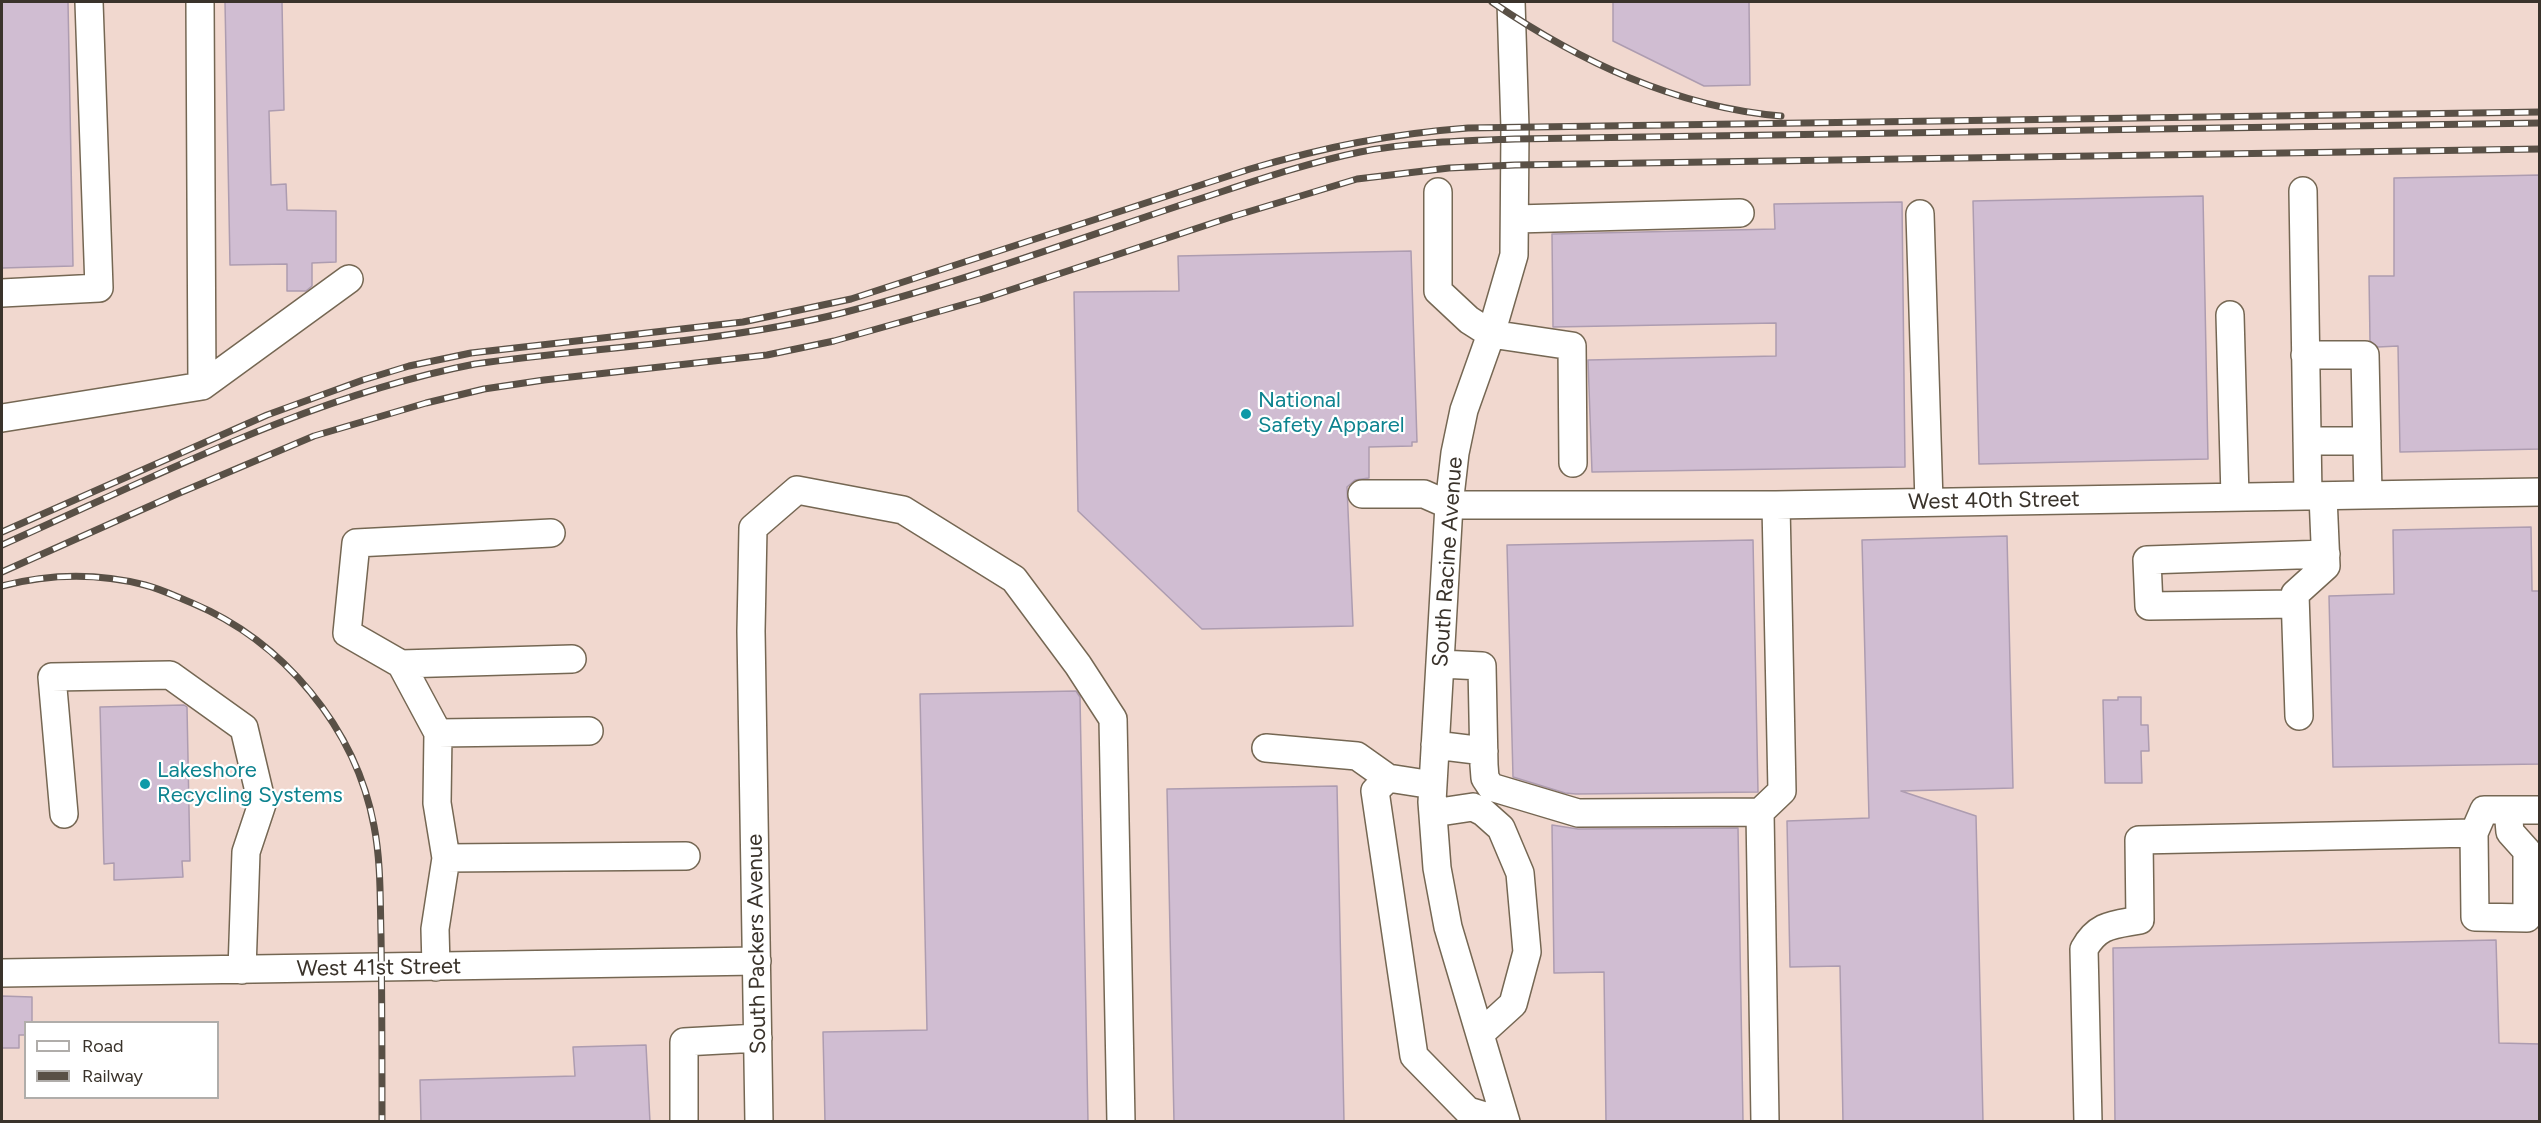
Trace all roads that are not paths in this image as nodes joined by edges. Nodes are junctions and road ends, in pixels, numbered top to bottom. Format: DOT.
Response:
graph roads {
  1 [pos="89,2"];
  2 [pos="200,2"];
  3 [pos="1511,2"];
  4 [pos="2303,191"];
  5 [pos="1438,192"];
  6 [pos="1740,213"];
  7 [pos="1920,214"];
  8 [pos="1516,219"];
  9 [pos="349,279"];
  10 [pos="2,293"];
  11 [pos="2230,315"];
  12 [pos="1491,334"];
  13 [pos="2306,355"];
  14 [pos="202,386"];
  15 [pos="2,418"];
  16 [pos="2307,441"];
  17 [pos="2367,441"];
  18 [pos="1573,463"];
  19 [pos="2540,492"];
  20 [pos="1362,494"];
  21 [pos="2368,494"];
  22 [pos="2315,496"];
  23 [pos="2235,497"];
  24 [pos="1929,502"];
  25 [pos="1449,505"];
  26 [pos="1776,505"];
  27 [pos="550,533"];
  28 [pos="2326,555"];
  29 [pos="2295,604"];
  30 [pos="572,659"];
  31 [pos="401,664"];
  32 [pos="1440,664"];
  33 [pos="2299,716"];
  34 [pos="589,730"];
  35 [pos="438,733"];
  36 [pos="1435,745"];
  37 [pos="1266,748"];
  38 [pos="1484,751"];
  39 [pos="1388,778"];
  40 [pos="1433,785"];
  41 [pos="2508,810"];
  42 [pos="2540,810"];
  43 [pos="1760,812"];
  44 [pos="1433,813"];
  45 [pos="64,814"];
  46 [pos="2474,833"];
  47 [pos="686,856"];
  48 [pos="446,858"];
  49 [pos="757,961"];
  50 [pos="436,967"];
  51 [pos="242,970"];
  52 [pos="2,973"];
  53 [pos="1480,1034"];
  54 [pos="758,1038"];
  55 [pos="1469,1116"];
  56 [pos="684,1122"];
  57 [pos="759,1122"];
  58 [pos="1121,1122"];
  59 [pos="1506,1122"];
  60 [pos="1765,1122"];
  61 [pos="2088,1122"];
  1 -- 10 [label="street"];
  2 -- 14 [label="street"];
  3 -- 8 [label="street, South Racine Avenue"];
  4 -- 13 [label="street"];
  5 -- 12 [label="street"];
  6 -- 8 [label="street"];
  7 -- 24 [label="street"];
  8 -- 12 [label="street, South Racine Avenue"];
  9 -- 14 [label="street"];
  11 -- 23 [label="street"];
  12 -- 18 [label="street"];
  12 -- 25 [label="street, South Racine Avenue"];
  13 -- 16 [label="street"];
  13 -- 17 [label="street"];
  14 -- 15 [label="street"];
  16 -- 17 [label="street"];
  16 -- 22 [label="street"];
  17 -- 21 [label="street"];
  19 -- 21 [label="street, West 40th Street"];
  20 -- 25 [label="street"];
  21 -- 22 [label="street, West 40th Street"];
  22 -- 23 [label="street, West 40th Street"];
  22 -- 28 [label="street"];
  23 -- 24 [label="street, West 40th Street"];
  24 -- 26 [label="street, West 40th Street"];
  25 -- 26 [label="street, West 40th Street"];
  25 -- 32 [label="street, South Racine Avenue"];
  26 -- 43 [label="street"];
  27 -- 31 [label="street"];
  28 -- 29 [label="street"];
  28 -- 29 [label="street"];
  29 -- 33 [label="street"];
  30 -- 31 [label="street"];
  31 -- 35 [label="street"];
  32 -- 36 [label="street, South Racine Avenue"];
  32 -- 38 [label="street"];
  34 -- 35 [label="street"];
  35 -- 48 [label="street"];
  36 -- 38 [label="street"];
  36 -- 40 [label="street, South Racine Avenue"];
  37 -- 39 [label="street"];
  38 -- 43 [label="street"];
  39 -- 40 [label="street"];
  39 -- 55 [label="street"];
  40 -- 44 [label="street, South Racine Avenue"];
  41 -- 42 [label="street"];
  41 -- 46 [label="street"];
  41 -- 46 [label="street"];
  43 -- 60 [label="street"];
  44 -- 53 [label="street, South Racine Avenue"];
  44 -- 53 [label="street"];
  45 -- 51 [label="street"];
  46 -- 61 [label="street"];
  47 -- 48 [label="street"];
  48 -- 50 [label="street"];
  49 -- 50 [label="street, West 41st Street"];
  49 -- 54 [label="street, South Packers Avenue"];
  49 -- 58 [label="street, South Packers Avenue"];
  50 -- 51 [label="street, West 41st Street"];
  51 -- 52 [label="street, West 41st Street"];
  53 -- 59 [label="street, South Racine Avenue"];
  54 -- 56 [label="street"];
  54 -- 57 [label="street, South Packers Avenue"];
  55 -- 59 [label="street"];
}
